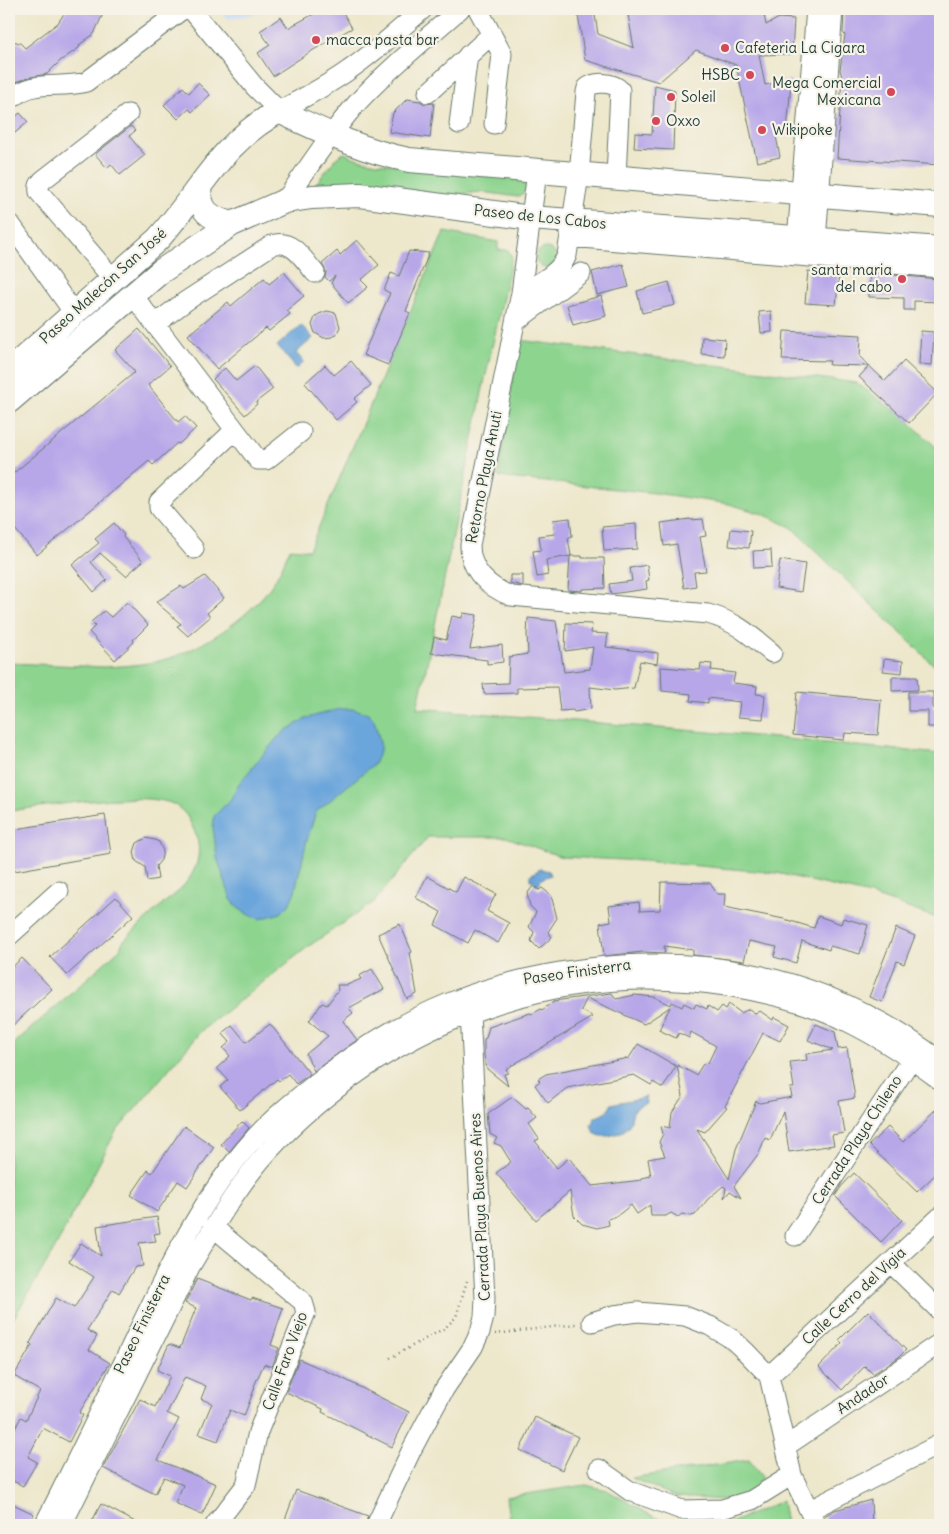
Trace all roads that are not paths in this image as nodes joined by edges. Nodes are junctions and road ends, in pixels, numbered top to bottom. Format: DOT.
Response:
graph roads {
  1 [pos="183,9"];
  2 [pos="190,9"];
  3 [pos="423,9"];
  4 [pos="460,9"];
  5 [pos="478,9"];
  6 [pos="816,9"];
  7 [pos="834,9"];
  8 [pos="492,34"];
  9 [pos="822,41"];
  10 [pos="468,55"];
  11 [pos="428,93"];
  12 [pos="9,100"];
  13 [pos="279,111"];
  14 [pos="128,114"];
  15 [pos="459,124"];
  16 [pos="494,124"];
  17 [pos="331,136"];
  18 [pos="537,172"];
  19 [pos="579,175"];
  20 [pos="616,178"];
  21 [pos="200,187"];
  22 [pos="811,193"];
  23 [pos="284,201"];
  24 [pos="940,204"];
  25 [pos="530,218"];
  26 [pos="9,222"];
  27 [pos="232,224"];
  28 [pos="571,229"];
  29 [pos="807,240"];
  30 [pos="940,249"];
  31 [pos="940,268"];
  32 [pos="160,272"];
  33 [pos="315,273"];
  34 [pos="581,273"];
  35 [pos="112,279"];
  36 [pos="521,293"];
  37 [pos="132,294"];
  38 [pos="74,313"];
  39 [pos="515,322"];
  40 [pos="155,324"];
  41 [pos="9,371"];
  42 [pos="9,401"];
  43 [pos="234,431"];
  44 [pos="301,432"];
  45 [pos="194,549"];
  46 [pos="772,653"];
  47 [pos="59,891"];
  48 [pos="9,936"];
  49 [pos="470,1013"];
  50 [pos="853,1015"];
  51 [pos="916,1052"];
  52 [pos="940,1060"];
  53 [pos="940,1080"];
  54 [pos="245,1149"];
  55 [pos="259,1162"];
  56 [pos="940,1217"];
  57 [pos="213,1227"];
  58 [pos="795,1236"];
  59 [pos="891,1263"];
  60 [pos="940,1311"];
  61 [pos="592,1322"];
  62 [pos="940,1343"];
  63 [pos="768,1376"];
  64 [pos="940,1444"];
  65 [pos="786,1446"];
  66 [pos="598,1469"];
  67 [pos="792,1476"];
  68 [pos="61,1515"];
  69 [pos="813,1518"];
  70 [pos="44,1525"];
  71 [pos="215,1525"];
  72 [pos="376,1525"];
  1 -- 12 [label="street"];
  2 -- 13 [label="street"];
  3 -- 13 [label="street, Paseo Malecón San José"];
  4 -- 17 [label="street"];
  5 -- 8 [label="street"];
  6 -- 9 [label="street"];
  7 -- 9 [label="street"];
  8 -- 10 [label="street"];
  8 -- 16 [label="street"];
  9 -- 22 [label="street"];
  10 -- 11 [label="street"];
  10 -- 15 [label="street"];
  13 -- 17 [label="main road"];
  13 -- 21 [label="main road, Paseo Malecón San José"];
  14 -- 35 [label="street"];
  17 -- 18 [label="main road"];
  17 -- 23 [label="street"];
  18 -- 19 [label="main road"];
  18 -- 25 [label="street, Retorno Playa Anuti"];
  19 -- 20 [label="main road"];
  19 -- 20 [label="street"];
  19 -- 28 [label="street"];
  20 -- 22 [label="main road"];
  21 -- 27 [label="main road"];
  21 -- 35 [label="main road, Paseo Malecón San José"];
  22 -- 24 [label="main road"];
  22 -- 29 [label="street"];
  23 -- 25 [label="main road, Paseo de Los Cabos"];
  23 -- 27 [label="main road, Paseo de Los Cabos"];
  25 -- 28 [label="main road, Paseo de Los Cabos"];
  25 -- 36 [label="street, Retorno Playa Anuti"];
  26 -- 38 [label="street"];
  27 -- 32 [label="main road, Paseo de Los Cabos"];
  28 -- 29 [label="main road, Paseo de Los Cabos"];
  28 -- 31 [label="street"];
  28 -- 36 [label="street"];
  29 -- 30 [label="main road, Paseo de Los Cabos"];
  32 -- 37 [label="main road, Paseo Malecón San José"];
  33 -- 40 [label="street"];
  34 -- 39 [label="street"];
  35 -- 38 [label="main road, Paseo Malecón San José"];
  36 -- 39 [label="street, Retorno Playa Anuti"];
  37 -- 40 [label="street"];
  37 -- 42 [label="main road, Paseo Malecón San José"];
  38 -- 41 [label="main road, Paseo Malecón San José"];
  39 -- 46 [label="street, Retorno Playa Anuti"];
  40 -- 43 [label="street"];
  43 -- 44 [label="street"];
  43 -- 45 [label="street"];
  47 -- 48 [label="street"];
  49 -- 50 [label="street, Paseo Finisterra"];
  49 -- 55 [label="street, Paseo Finisterra"];
  49 -- 72 [label="street, Cerrada Playa Buenos Aires"];
  50 -- 51 [label="street, Paseo Finisterra"];
  50 -- 54 [label="street, Paseo Finisterra"];
  51 -- 52 [label="street, Paseo Finisterra"];
  51 -- 53 [label="street, Paseo Finisterra"];
  51 -- 58 [label="street, Cerrada Playa Chileno"];
  54 -- 55 [label="street"];
  54 -- 68 [label="street, Paseo Finisterra"];
  55 -- 57 [label="street, Paseo Finisterra"];
  56 -- 59 [label="street, Calle Cerro del Vigia"];
  57 -- 68 [label="street, Paseo Finisterra"];
  57 -- 71 [label="street, Calle Faro Viejo"];
  59 -- 60 [label="street"];
  59 -- 63 [label="street, Calle Cerro del Vigia"];
  61 -- 63 [label="street"];
  62 -- 65 [label="street, Andador"];
  63 -- 65 [label="street"];
  64 -- 69 [label="street"];
  65 -- 67 [label="street"];
  66 -- 67 [label="street"];
  67 -- 69 [label="street"];
  68 -- 70 [label="street, Paseo Finisterra"];
}
